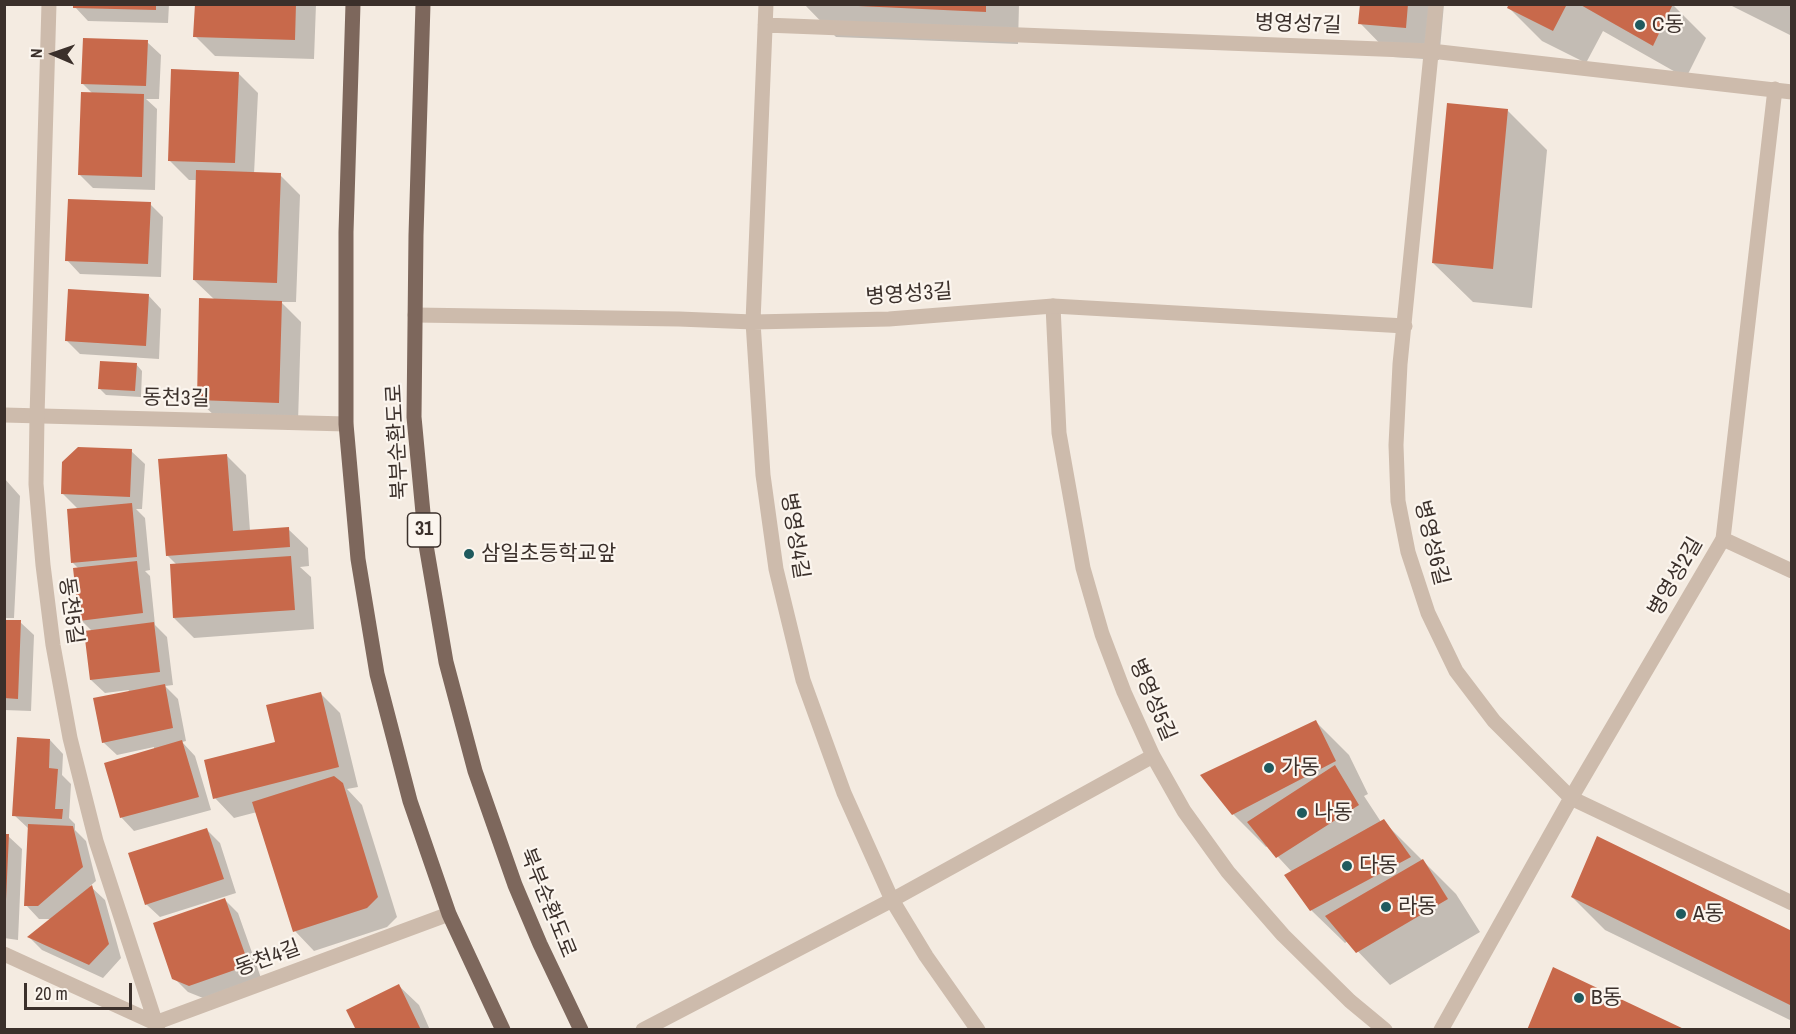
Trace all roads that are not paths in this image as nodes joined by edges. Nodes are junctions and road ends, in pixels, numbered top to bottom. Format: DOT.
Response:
graph roads {
  1 [pos="49,4"];
  2 [pos="353,4"];
  3 [pos="423,4"];
  4 [pos="766,4"];
  5 [pos="1436,4"];
  6 [pos="765,25"];
  7 [pos="1431,51"];
  8 [pos="1775,89"];
  9 [pos="1791,92"];
  10 [pos="1053,306"];
  11 [pos="415,315"];
  12 [pos="753,322"];
  13 [pos="1404,326"];
  14 [pos="4,415"];
  15 [pos="37,416"];
  16 [pos="345,424"];
  17 [pos="1722,539"];
  18 [pos="1791,571"];
  19 [pos="1153,756"];
  20 [pos="1571,798"];
  21 [pos="892,900"];
  22 [pos="1791,903"];
  23 [pos="449,914"];
  24 [pos="4,954"];
  25 [pos="157,1026"];
  26 [pos="503,1029"];
  27 [pos="581,1029"];
  28 [pos="643,1029"];
  29 [pos="978,1029"];
  30 [pos="1385,1029"];
  31 [pos="1441,1029"];
  1 -- 15 [label="street, 동천5길"];
  2 -- 16 [label="main road"];
  3 -- 11 [label="main road, 북부순환도로 / 31"];
  4 -- 6 [label="street, 병영성4길"];
  5 -- 7 [label="street, 병영성6길"];
  6 -- 7 [label="street, 병영성7길"];
  6 -- 12 [label="street, 병영성4길"];
  7 -- 8 [label="street, 병영성7길"];
  7 -- 13 [label="street, 병영성6길"];
  8 -- 9 [label="street, 병영성7길"];
  8 -- 17 [label="street, 병영성2길"];
  10 -- 12 [label="street, 병영성3길"];
  10 -- 13 [label="street, 병영성3길"];
  10 -- 19 [label="street, 병영성5길"];
  11 -- 12 [label="street, 병영성3길"];
  11 -- 27 [label="main road, 북부순환도로 / 31"];
  12 -- 21 [label="street, 병영성4길"];
  13 -- 20 [label="street, 병영성6길"];
  14 -- 15 [label="street, 동천3길"];
  15 -- 16 [label="street, 동천3길"];
  15 -- 25 [label="street, 동천5길"];
  16 -- 23 [label="main road"];
  17 -- 18 [label="street"];
  17 -- 20 [label="street, 병영성2길"];
  19 -- 21 [label="street"];
  19 -- 30 [label="street, 병영성5길"];
  20 -- 22 [label="street, 병영성6길"];
  20 -- 31 [label="street, 병영성2길"];
  21 -- 28 [label="street"];
  21 -- 29 [label="street, 병영성4길"];
  23 -- 25 [label="street, 동천4길"];
  23 -- 26 [label="main road"];
  24 -- 25 [label="street"];
}
